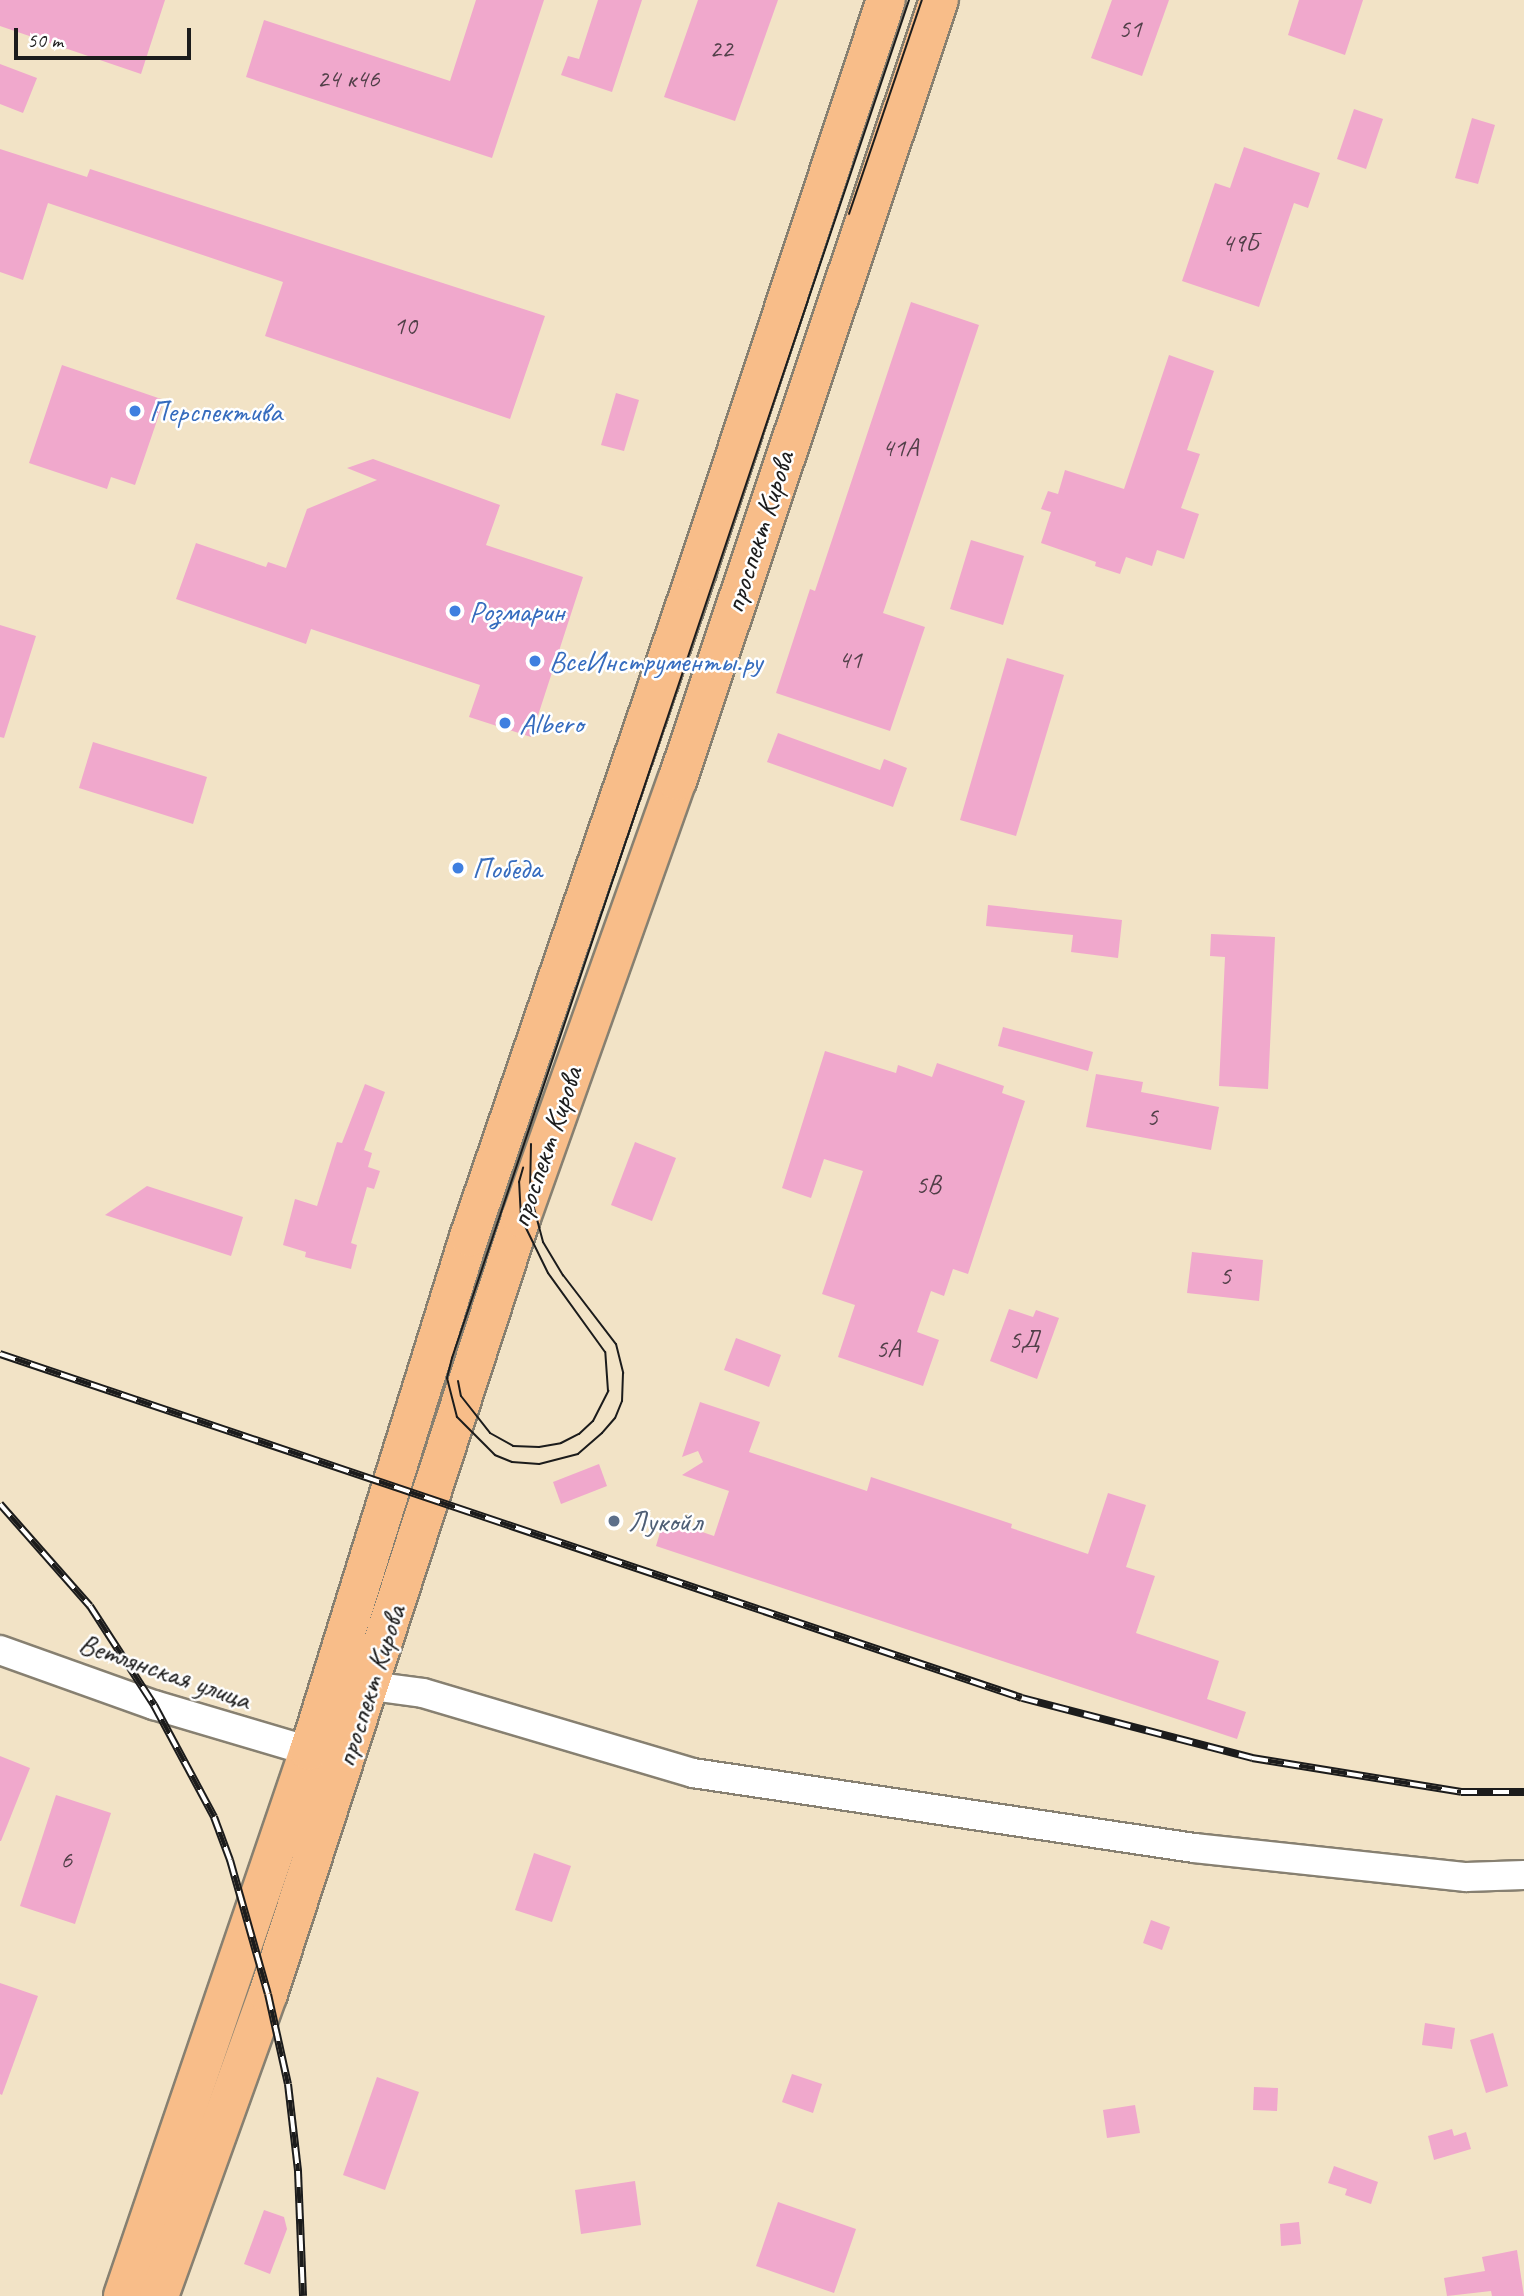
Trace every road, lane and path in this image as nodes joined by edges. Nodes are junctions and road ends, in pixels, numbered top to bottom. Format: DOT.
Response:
graph roads {
  1 [pos="888,0"];
  2 [pos="936,11"];
  3 [pos="826,189"];
  4 [pos="868,206"];
  5 [pos="0,1650"];
  6 [pos="371,1686"];
  7 [pos="309,1751"];
  8 [pos="1524,1875"];
  9 [pos="123,2296"];
  10 [pos="159,2296"];
  1 -- 2 [label="main road"];
  1 -- 3 [label="main road, проспект Кирова"];
  2 -- 4 [label="main road, проспект Кирова"];
  3 -- 4 [label="main road"];
  3 -- 7 [label="main road, проспект Кирова"];
  4 -- 6 [label="main road, проспект Кирова"];
  5 -- 7 [label="street, Ветлянская улица"];
  6 -- 8 [label="street"];
  6 -- 10 [label="main road, проспект Кирова"];
  7 -- 9 [label="main road, проспект Кирова"];
}
